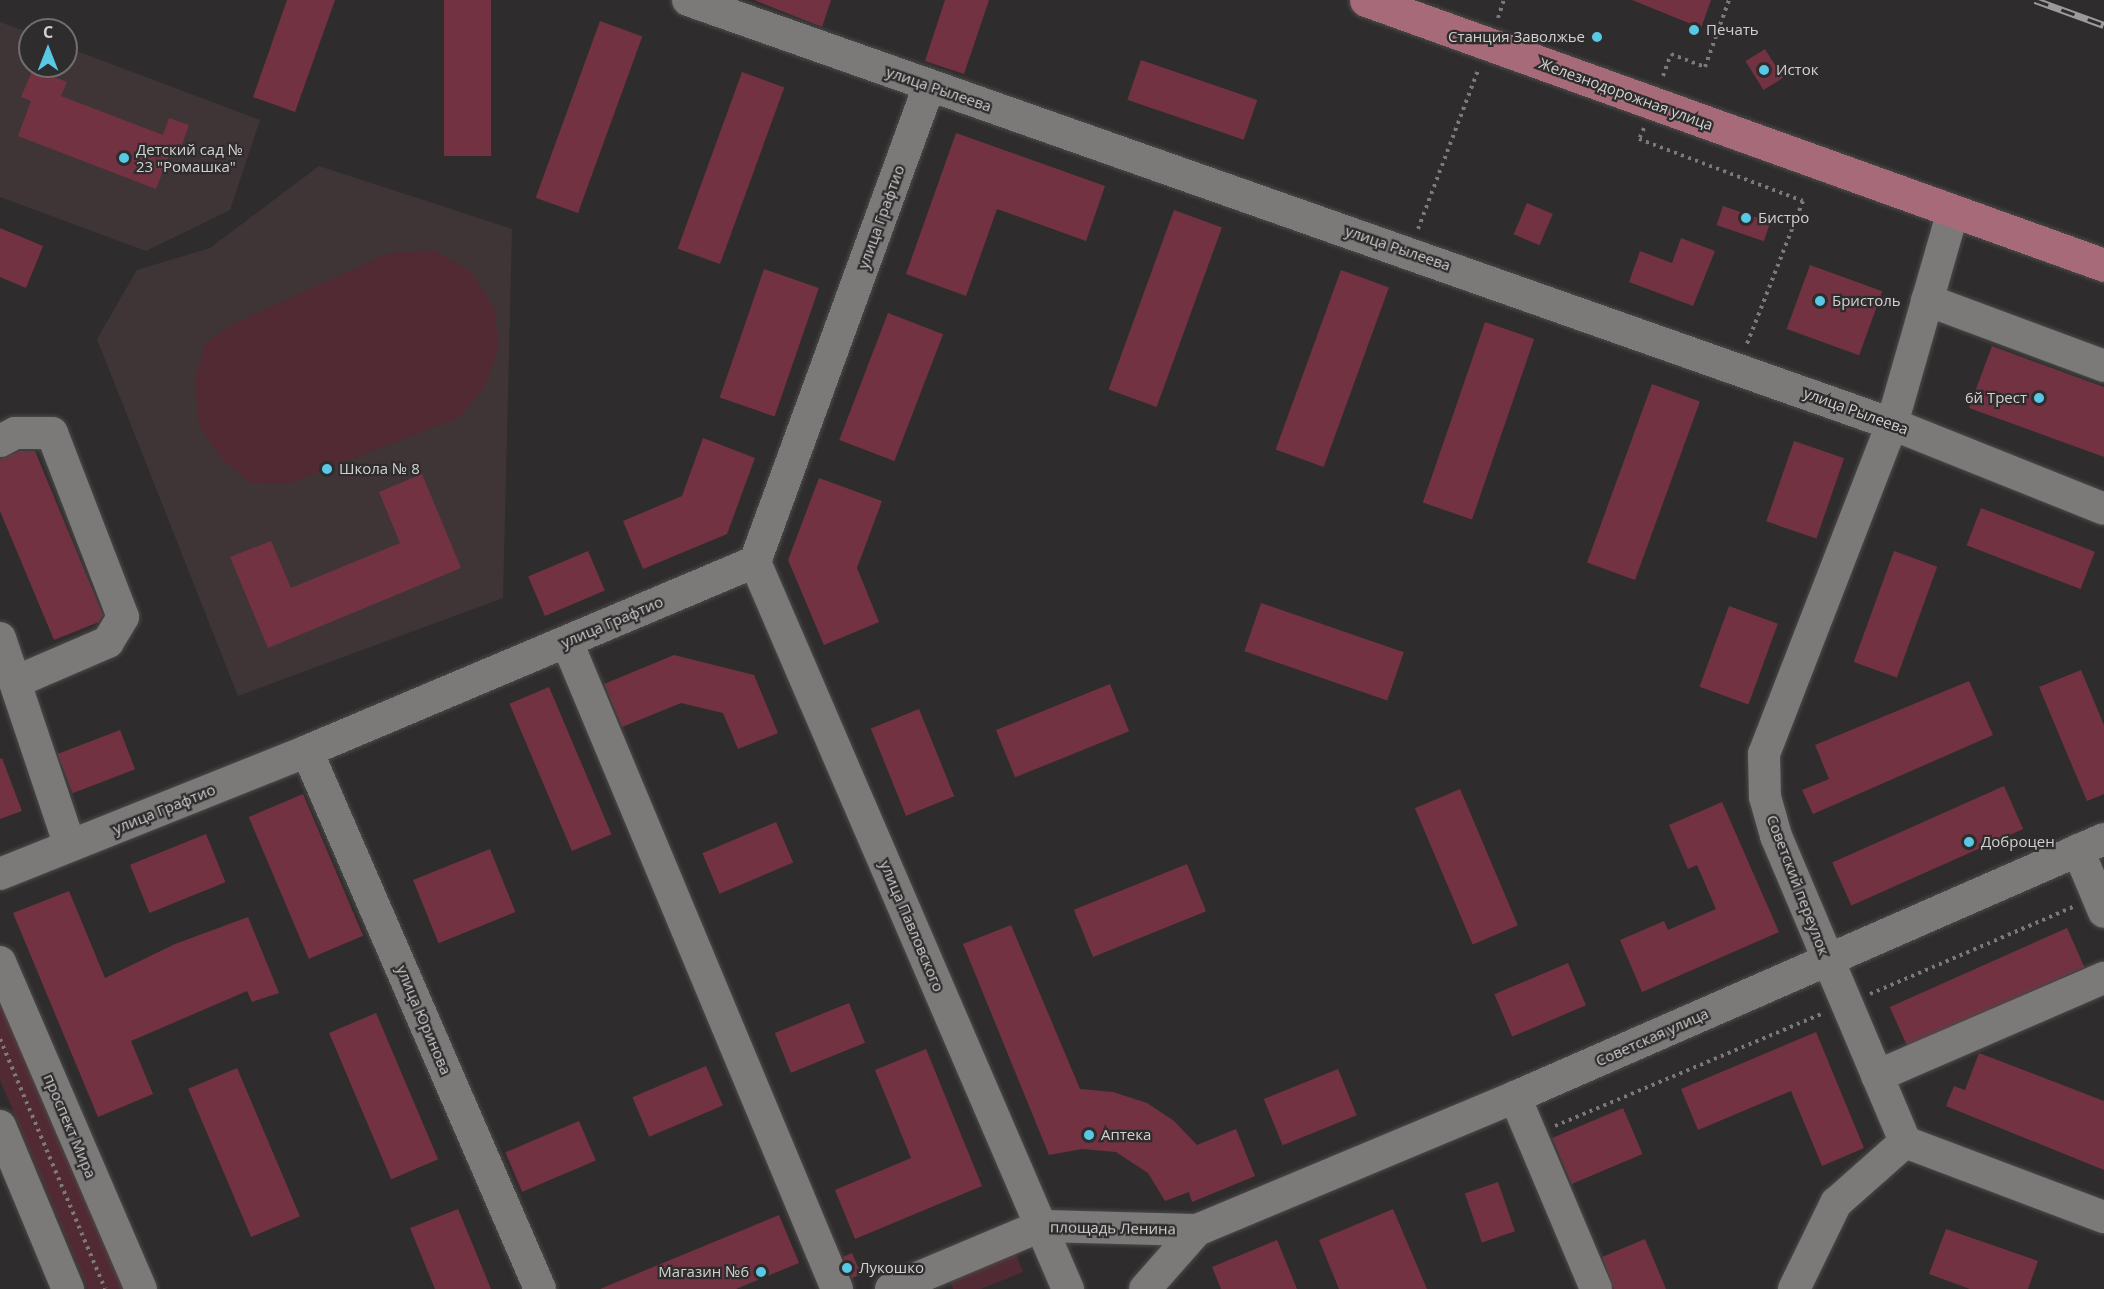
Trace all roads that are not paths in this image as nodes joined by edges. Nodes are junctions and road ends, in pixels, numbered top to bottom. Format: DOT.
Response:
graph roads {
  1 [pos="688,0"];
  2 [pos="1366,0"];
  3 [pos="929,86"];
  4 [pos="1953,211"];
  5 [pos="2104,265"];
  6 [pos="1927,300"];
  7 [pos="2104,366"];
  8 [pos="1892,424"];
  9 [pos="0,441"];
  10 [pos="2104,509"];
  11 [pos="755,562"];
  12 [pos="0,638"];
  13 [pos="567,642"];
  14 [pos="15,682"];
  15 [pos="307,752"];
  16 [pos="2091,844"];
  17 [pos="70,846"];
  18 [pos="0,874"];
  19 [pos="2101,904"];
  20 [pos="1826,959"];
  21 [pos="0,962"];
  22 [pos="2104,978"];
  23 [pos="1877,1076"];
  24 [pos="1515,1097"];
  25 [pos="0,1126"];
  26 [pos="1905,1142"];
  27 [pos="2104,1217"];
  28 [pos="1041,1226"];
  29 [pos="1197,1230"];
  30 [pos="68,1289"];
  31 [pos="141,1289"];
  32 [pos="540,1289"];
  33 [pos="837,1289"];
  34 [pos="891,1289"];
  35 [pos="1068,1289"];
  36 [pos="1145,1289"];
  37 [pos="1596,1289"];
  38 [pos="1794,1289"];
  1 -- 3 [label="street, улица Рылеева"];
  2 -- 4 [label="main road, Железнодорожная улица"];
  3 -- 8 [label="street, улица Рылеева"];
  3 -- 11 [label="street, улица Графтио"];
  4 -- 5 [label="main road, Железнодорожная улица"];
  4 -- 6 [label="street, Советский переулок"];
  6 -- 7 [label="street"];
  6 -- 8 [label="street, Советский переулок"];
  8 -- 10 [label="street, улица Рылеева"];
  8 -- 20 [label="street, Советский переулок"];
  9 -- 14 [label="street"];
  11 -- 13 [label="street, улица Графтио"];
  11 -- 28 [label="street, улица Павловского"];
  12 -- 14 [label="street"];
  13 -- 15 [label="street, улица Графтио"];
  13 -- 33 [label="street"];
  14 -- 17 [label="street"];
  15 -- 17 [label="street, улица Графтио"];
  15 -- 32 [label="street, улица Юринова"];
  16 -- 19 [label="street"];
  16 -- 20 [label="street, Советская улица"];
  17 -- 18 [label="street, улица Графтио"];
  20 -- 23 [label="street, Советский переулок"];
  20 -- 24 [label="street, Советская улица"];
  21 -- 31 [label="street, проспект Мира"];
  22 -- 23 [label="street"];
  23 -- 26 [label="street, Советский переулок"];
  24 -- 29 [label="street, Советская улица"];
  24 -- 37 [label="street"];
  25 -- 30 [label="street"];
  26 -- 27 [label="street"];
  26 -- 38 [label="street"];
  28 -- 29 [label="street, площадь Ленина"];
  28 -- 34 [label="street, площадь Ленина"];
  28 -- 35 [label="street, улица Павловского"];
  29 -- 36 [label="street, площадь Ленина"];
}
